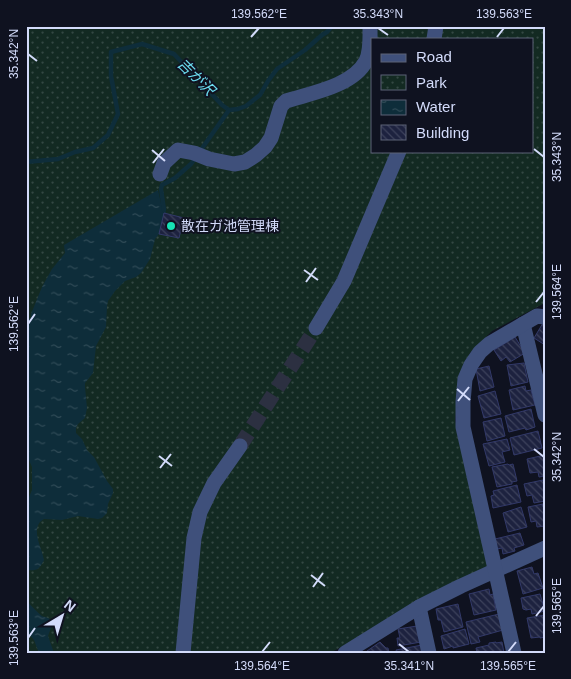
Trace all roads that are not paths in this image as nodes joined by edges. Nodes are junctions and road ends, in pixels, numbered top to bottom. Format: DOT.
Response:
graph roads {
  1 [pos="370,26"];
  2 [pos="399,152"];
  3 [pos="160,174"];
  4 [pos="545,317"];
  5 [pos="523,324"];
  6 [pos="316,328"];
  7 [pos="545,415"];
  8 [pos="240,446"];
  9 [pos="545,548"];
  10 [pos="495,571"];
  11 [pos="419,607"];
  12 [pos="349,652"];
  13 [pos="183,653"];
  14 [pos="429,653"];
  15 [pos="514,653"];
  1 -- 3 [label="street"];
  2 -- 6 [label="street"];
  4 -- 5 [label="street"];
  5 -- 7 [label="street"];
  5 -- 10 [label="street"];
  8 -- 13 [label="street"];
  9 -- 10 [label="street"];
  10 -- 11 [label="street"];
  10 -- 15 [label="street"];
  11 -- 12 [label="street"];
  11 -- 14 [label="street"];
}
